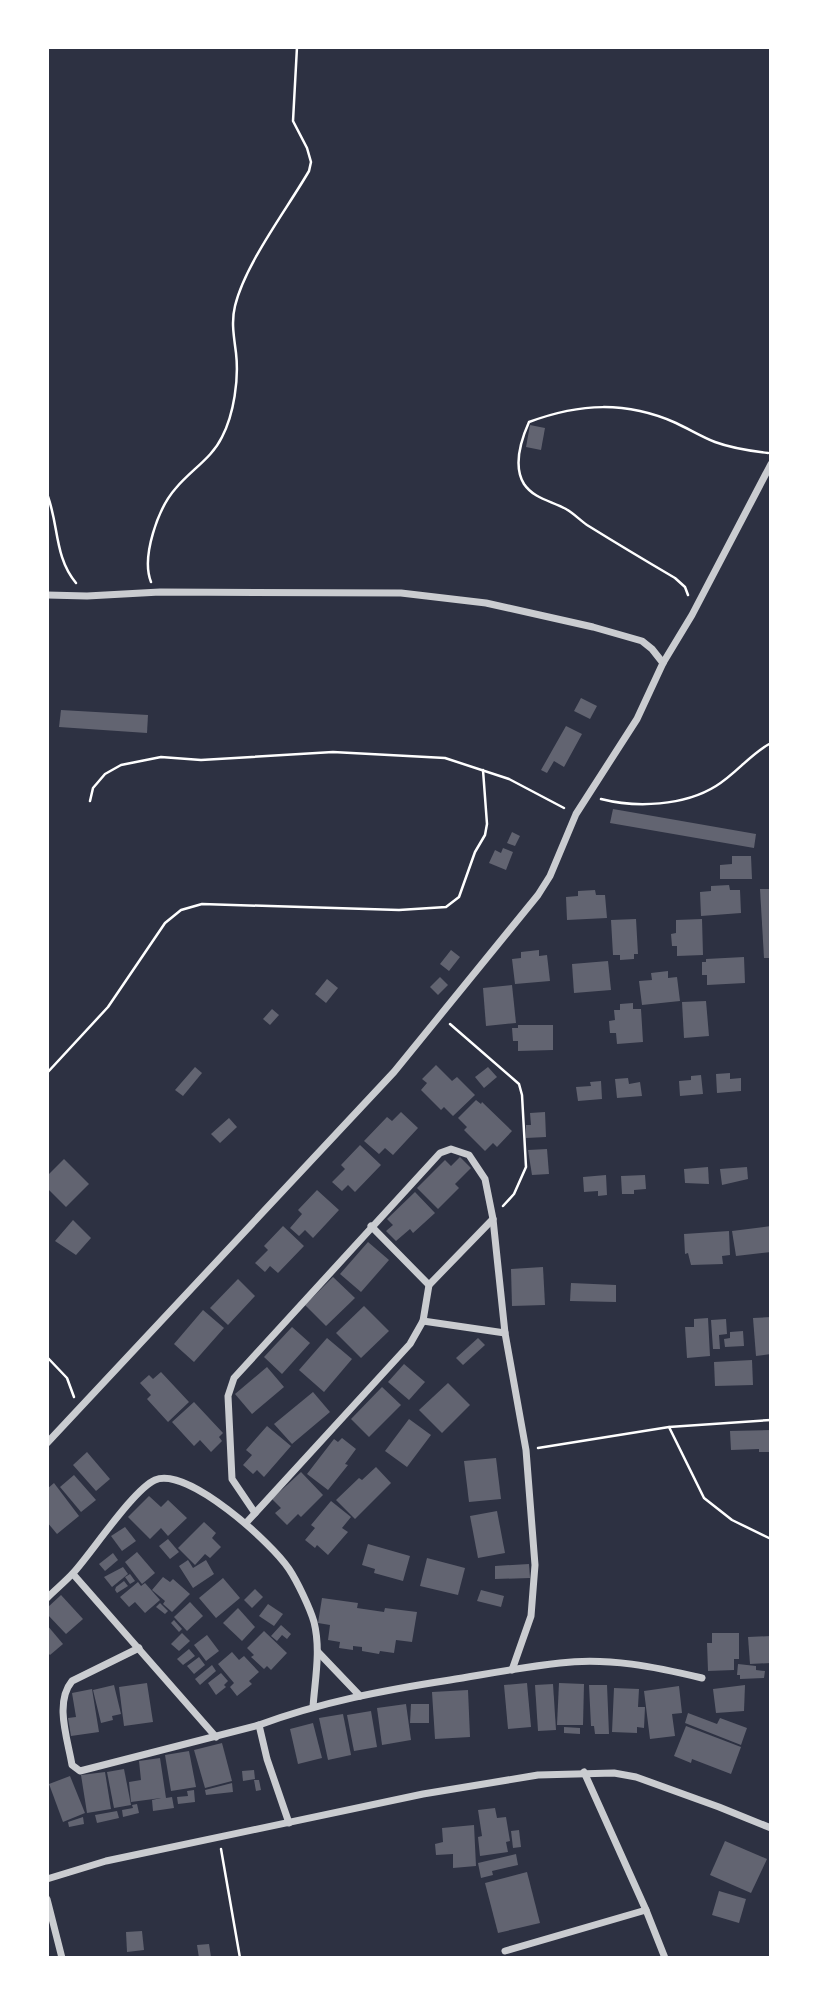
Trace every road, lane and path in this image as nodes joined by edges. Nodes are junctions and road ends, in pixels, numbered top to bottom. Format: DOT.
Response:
graph roads {
  1 [pos="297,47"];
  2 [pos="771,453"];
  3 [pos="771,464"];
  4 [pos="47,494"];
  5 [pos="160,592"];
  6 [pos="47,595"];
  7 [pos="87,596"];
  8 [pos="692,615"];
  9 [pos="663,663"];
  10 [pos="771,743"];
  11 [pos="483,770"];
  12 [pos="587,795"];
  13 [pos="90,802"];
  14 [pos="576,814"];
  15 [pos="440,1015"];
  16 [pos="47,1073"];
  17 [pos="493,1219"];
  18 [pos="371,1226"];
  19 [pos="429,1286"];
  20 [pos="423,1321"];
  21 [pos="505,1333"];
  22 [pos="47,1357"];
  23 [pos="77,1410"];
  24 [pos="771,1420"];
  25 [pos="670,1427"];
  26 [pos="47,1443"];
  27 [pos="526,1450"];
  28 [pos="255,1513"];
  29 [pos="246,1523"];
  30 [pos="771,1539"];
  31 [pos="73,1574"];
  32 [pos="47,1598"];
  33 [pos="139,1648"];
  34 [pos="318,1652"];
  35 [pos="512,1670"];
  36 [pos="702,1678"];
  37 [pos="360,1696"];
  38 [pos="313,1707"];
  39 [pos="259,1725"];
  40 [pos="216,1737"];
  41 [pos="584,1772"];
  42 [pos="289,1823"];
  43 [pos="771,1828"];
  44 [pos="219,1838"];
  45 [pos="47,1879"];
  46 [pos="47,1899"];
  47 [pos="646,1910"];
  48 [pos="505,1951"];
  49 [pos="62,1958"];
  50 [pos="240,1958"];
  51 [pos="665,1958"];
  1 -- 5 [label="path"];
  2 -- 8 [label="path"];
  3 -- 8 [label="street"];
  4 -- 7 [label="path"];
  5 -- 7 [label="street"];
  5 -- 9 [label="street"];
  6 -- 7 [label="street"];
  8 -- 9 [label="street"];
  9 -- 12 [label="street"];
  10 -- 12 [label="path"];
  11 -- 13 [label="path"];
  11 -- 14 [label="path"];
  11 -- 16 [label="path"];
  12 -- 14 [label="street"];
  14 -- 15 [label="street"];
  15 -- 17 [label="path"];
  15 -- 23 [label="street"];
  17 -- 18 [label="street"];
  17 -- 19 [label="street"];
  17 -- 21 [label="street"];
  18 -- 19 [label="street"];
  18 -- 28 [label="street"];
  19 -- 20 [label="street"];
  20 -- 21 [label="street"];
  20 -- 28 [label="street"];
  21 -- 27 [label="street"];
  22 -- 23 [label="path"];
  23 -- 26 [label="street"];
  24 -- 25 [label="path"];
  25 -- 27 [label="path"];
  25 -- 30 [label="path"];
  27 -- 35 [label="street"];
  28 -- 29 [label="street"];
  29 -- 31 [label="street"];
  29 -- 34 [label="street"];
  31 -- 32 [label="street"];
  31 -- 33 [label="street"];
  33 -- 40 [label="street"];
  33 -- 40 [label="street"];
  34 -- 37 [label="street"];
  34 -- 38 [label="street"];
  35 -- 36 [label="street"];
  35 -- 37 [label="street"];
  37 -- 38 [label="street"];
  38 -- 39 [label="street"];
  39 -- 40 [label="street"];
  39 -- 42 [label="street"];
  41 -- 42 [label="street"];
  41 -- 43 [label="street"];
  41 -- 47 [label="street"];
  42 -- 44 [label="street"];
  44 -- 45 [label="street"];
  44 -- 50 [label="path"];
  46 -- 49 [label="street"];
  47 -- 48 [label="street"];
  47 -- 51 [label="street"];
}
